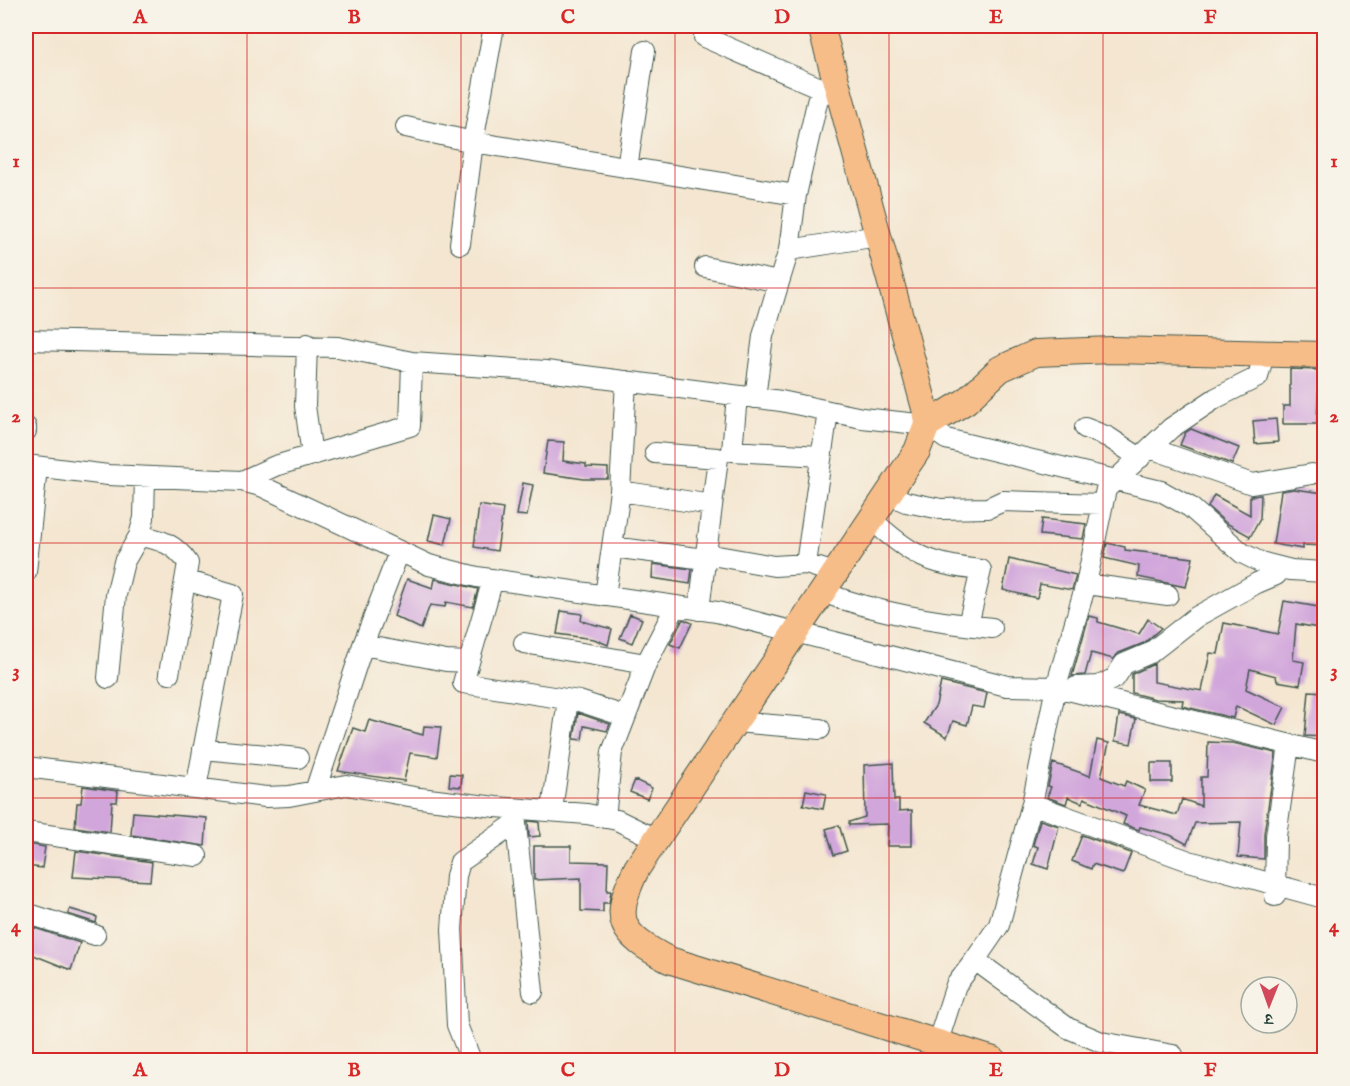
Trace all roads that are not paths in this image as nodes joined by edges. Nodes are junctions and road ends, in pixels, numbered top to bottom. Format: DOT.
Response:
graph roads {
  1 [pos="494,26"];
  2 [pos="821,26"];
  3 [pos="704,37"];
  4 [pos="645,51"];
  5 [pos="832,87"];
  6 [pos="406,127"];
  7 [pos="473,142"];
  8 [pos="627,168"];
  9 [pos="796,195"];
  10 [pos="878,236"];
  11 [pos="460,244"];
  12 [pos="789,250"];
  13 [pos="705,267"];
  14 [pos="779,282"];
  15 [pos="26,340"];
  16 [pos="307,344"];
  17 [pos="1264,354"];
  18 [pos="1324,355"];
  19 [pos="411,362"];
  20 [pos="626,381"];
  21 [pos="746,397"];
  22 [pos="828,411"];
  23 [pos="927,425"];
  24 [pos="26,427"];
  25 [pos="1085,428"];
  26 [pos="26,431"];
  27 [pos="655,453"];
  28 [pos="1145,453"];
  29 [pos="312,455"];
  30 [pos="821,456"];
  31 [pos="31,466"];
  32 [pos="1312,474"];
  33 [pos="145,477"];
  34 [pos="1118,479"];
  35 [pos="242,481"];
  36 [pos="620,491"];
  37 [pos="888,494"];
  38 [pos="1103,504"];
  39 [pos="712,505"];
  40 [pos="871,519"];
  41 [pos="139,536"];
  42 [pos="612,547"];
  43 [pos="399,552"];
  44 [pos="706,557"];
  45 [pos="806,564"];
  46 [pos="1282,568"];
  47 [pos="26,572"];
  48 [pos="1324,572"];
  49 [pos="493,579"];
  50 [pos="185,580"];
  51 [pos="828,583"];
  52 [pos="1086,584"];
  53 [pos="1168,595"];
  54 [pos="605,596"];
  55 [pos="676,606"];
  56 [pos="699,609"];
  57 [pos="968,626"];
  58 [pos="992,628"];
  59 [pos="796,631"];
  60 [pos="524,642"];
  61 [pos="363,645"];
  62 [pos="469,662"];
  63 [pos="645,664"];
  64 [pos="169,674"];
  65 [pos="108,678"];
  66 [pos="1056,687"];
  67 [pos="568,700"];
  68 [pos="624,716"];
  69 [pos="735,723"];
  70 [pos="820,729"];
  71 [pos="1289,746"];
  72 [pos="203,749"];
  73 [pos="1324,753"];
  74 [pos="298,758"];
  75 [pos="26,767"];
  76 [pos="196,788"];
  77 [pos="315,790"];
  78 [pos="1032,804"];
  79 [pos="552,810"];
  80 [pos="515,815"];
  81 [pos="605,818"];
  82 [pos="26,832"];
  83 [pos="656,839"];
  84 [pos="197,856"];
  85 [pos="1275,891"];
  86 [pos="1324,898"];
  87 [pos="26,913"];
  88 [pos="95,935"];
  89 [pos="975,960"];
  90 [pos="533,992"];
  91 [pos="938,1041"];
  92 [pos="1173,1055"];
  93 [pos="471,1060"];
  94 [pos="993,1060"];
  1 -- 7 [label="street"];
  2 -- 5 [label="main road"];
  3 -- 5 [label="street"];
  4 -- 8 [label="street"];
  5 -- 9 [label="street"];
  5 -- 10 [label="main road"];
  6 -- 7 [label="street"];
  7 -- 8 [label="street"];
  7 -- 11 [label="street"];
  8 -- 9 [label="street"];
  9 -- 12 [label="street"];
  10 -- 12 [label="street"];
  10 -- 23 [label="main road"];
  12 -- 14 [label="street"];
  13 -- 14 [label="street"];
  14 -- 21 [label="street"];
  15 -- 16 [label="street"];
  16 -- 19 [label="street"];
  16 -- 29 [label="street"];
  17 -- 18 [label="main road"];
  17 -- 23 [label="main road"];
  17 -- 28 [label="street"];
  19 -- 20 [label="street"];
  19 -- 29 [label="street"];
  20 -- 21 [label="street"];
  20 -- 36 [label="street"];
  21 -- 22 [label="street"];
  21 -- 30 [label="street"];
  22 -- 23 [label="street"];
  22 -- 30 [label="street"];
  23 -- 34 [label="street"];
  23 -- 37 [label="main road"];
  24 -- 26 [label="street"];
  25 -- 28 [label="street"];
  27 -- 39 [label="street"];
  28 -- 32 [label="street"];
  28 -- 34 [label="street"];
  29 -- 35 [label="street"];
  30 -- 45 [label="street"];
  31 -- 33 [label="street"];
  31 -- 47 [label="street"];
  33 -- 35 [label="street"];
  33 -- 41 [label="street"];
  34 -- 38 [label="street"];
  34 -- 46 [label="street"];
  35 -- 43 [label="street"];
  36 -- 39 [label="street"];
  36 -- 42 [label="street"];
  37 -- 38 [label="street"];
  37 -- 40 [label="main road"];
  38 -- 52 [label="street"];
  39 -- 44 [label="street"];
  40 -- 51 [label="main road"];
  40 -- 57 [label="street"];
  41 -- 50 [label="street"];
  41 -- 65 [label="street"];
  42 -- 44 [label="street"];
  42 -- 54 [label="street"];
  43 -- 49 [label="street"];
  43 -- 61 [label="street"];
  44 -- 45 [label="street"];
  44 -- 56 [label="street"];
  45 -- 51 [label="street"];
  46 -- 48 [label="street"];
  46 -- 66 [label="street"];
  49 -- 54 [label="street"];
  49 -- 62 [label="street"];
  50 -- 64 [label="street"];
  50 -- 72 [label="street"];
  51 -- 57 [label="street"];
  51 -- 59 [label="main road"];
  52 -- 53 [label="street"];
  52 -- 66 [label="street"];
  54 -- 55 [label="street"];
  55 -- 56 [label="street"];
  55 -- 63 [label="street"];
  56 -- 59 [label="street"];
  57 -- 58 [label="street"];
  59 -- 66 [label="street"];
  59 -- 69 [label="main road"];
  60 -- 63 [label="street"];
  61 -- 62 [label="street"];
  61 -- 77 [label="street"];
  62 -- 67 [label="street"];
  63 -- 68 [label="street"];
  66 -- 71 [label="street"];
  66 -- 78 [label="street"];
  67 -- 68 [label="street"];
  67 -- 79 [label="street"];
  68 -- 81 [label="street"];
  69 -- 70 [label="street"];
  69 -- 83 [label="main road"];
  71 -- 73 [label="street"];
  71 -- 85 [label="street"];
  72 -- 74 [label="street"];
  72 -- 76 [label="street"];
  75 -- 76 [label="street"];
  76 -- 77 [label="street"];
  77 -- 80 [label="street"];
  78 -- 85 [label="street"];
  78 -- 89 [label="street"];
  79 -- 80 [label="street"];
  79 -- 81 [label="street"];
  80 -- 90 [label="street"];
  80 -- 93 [label="street"];
  81 -- 83 [label="street"];
  82 -- 84 [label="street"];
  83 -- 91 [label="main road"];
  85 -- 86 [label="street"];
  87 -- 88 [label="street"];
  89 -- 91 [label="street"];
  89 -- 92 [label="street"];
  91 -- 94 [label="main road"];
}
